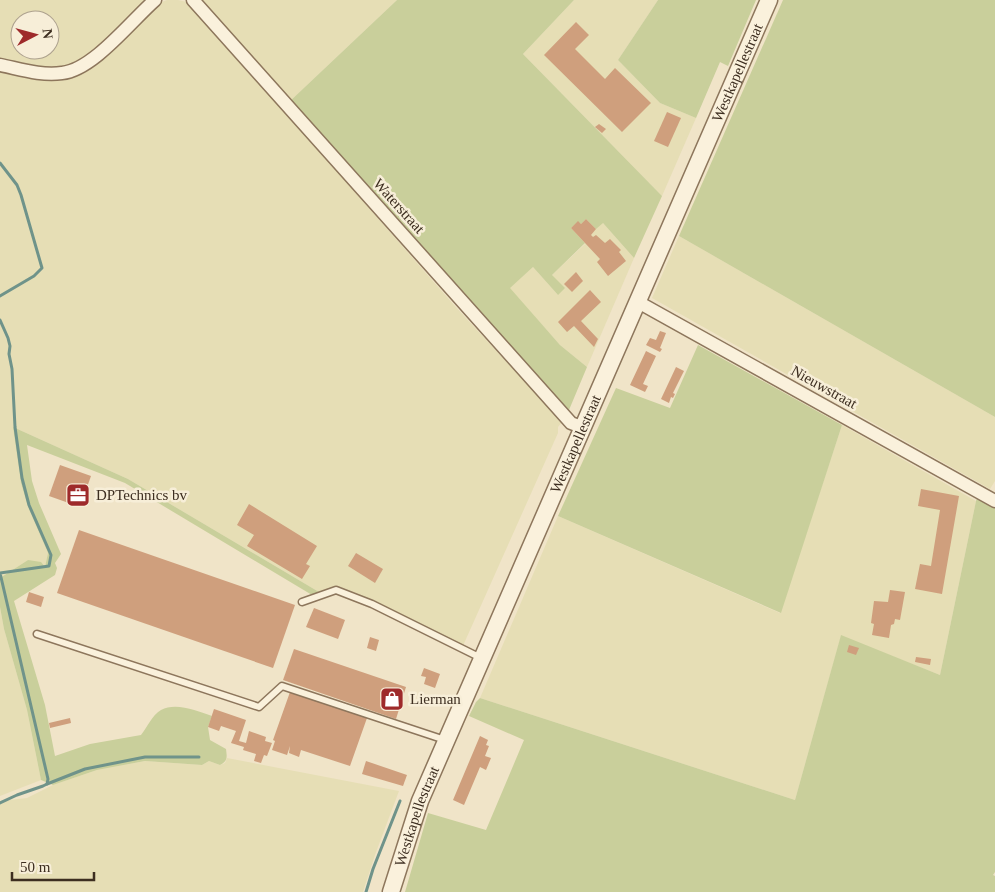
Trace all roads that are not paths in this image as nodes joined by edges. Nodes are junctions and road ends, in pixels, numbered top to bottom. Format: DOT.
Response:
graph roads {
  1 [pos="155,0"];
  2 [pos="194,0"];
  3 [pos="769,0"];
  4 [pos="0,65"];
  5 [pos="638,302"];
  6 [pos="584,428"];
  7 [pos="995,501"];
  8 [pos="302,602"];
  9 [pos="37,634"];
  10 [pos="482,658"];
  11 [pos="446,741"];
  12 [pos="392,892"];
  1 -- 4 [label="street"];
  2 -- 6 [label="street, Waterstraat"];
  3 -- 5 [label="street, Westkapellestraat"];
  5 -- 6 [label="street, Westkapellestraat"];
  5 -- 7 [label="street, Nieuwstraat"];
  6 -- 10 [label="street, Westkapellestraat"];
  8 -- 10 [label="lane"];
  9 -- 11 [label="lane"];
  10 -- 11 [label="street, Westkapellestraat"];
  11 -- 12 [label="street, Westkapellestraat"];
}
